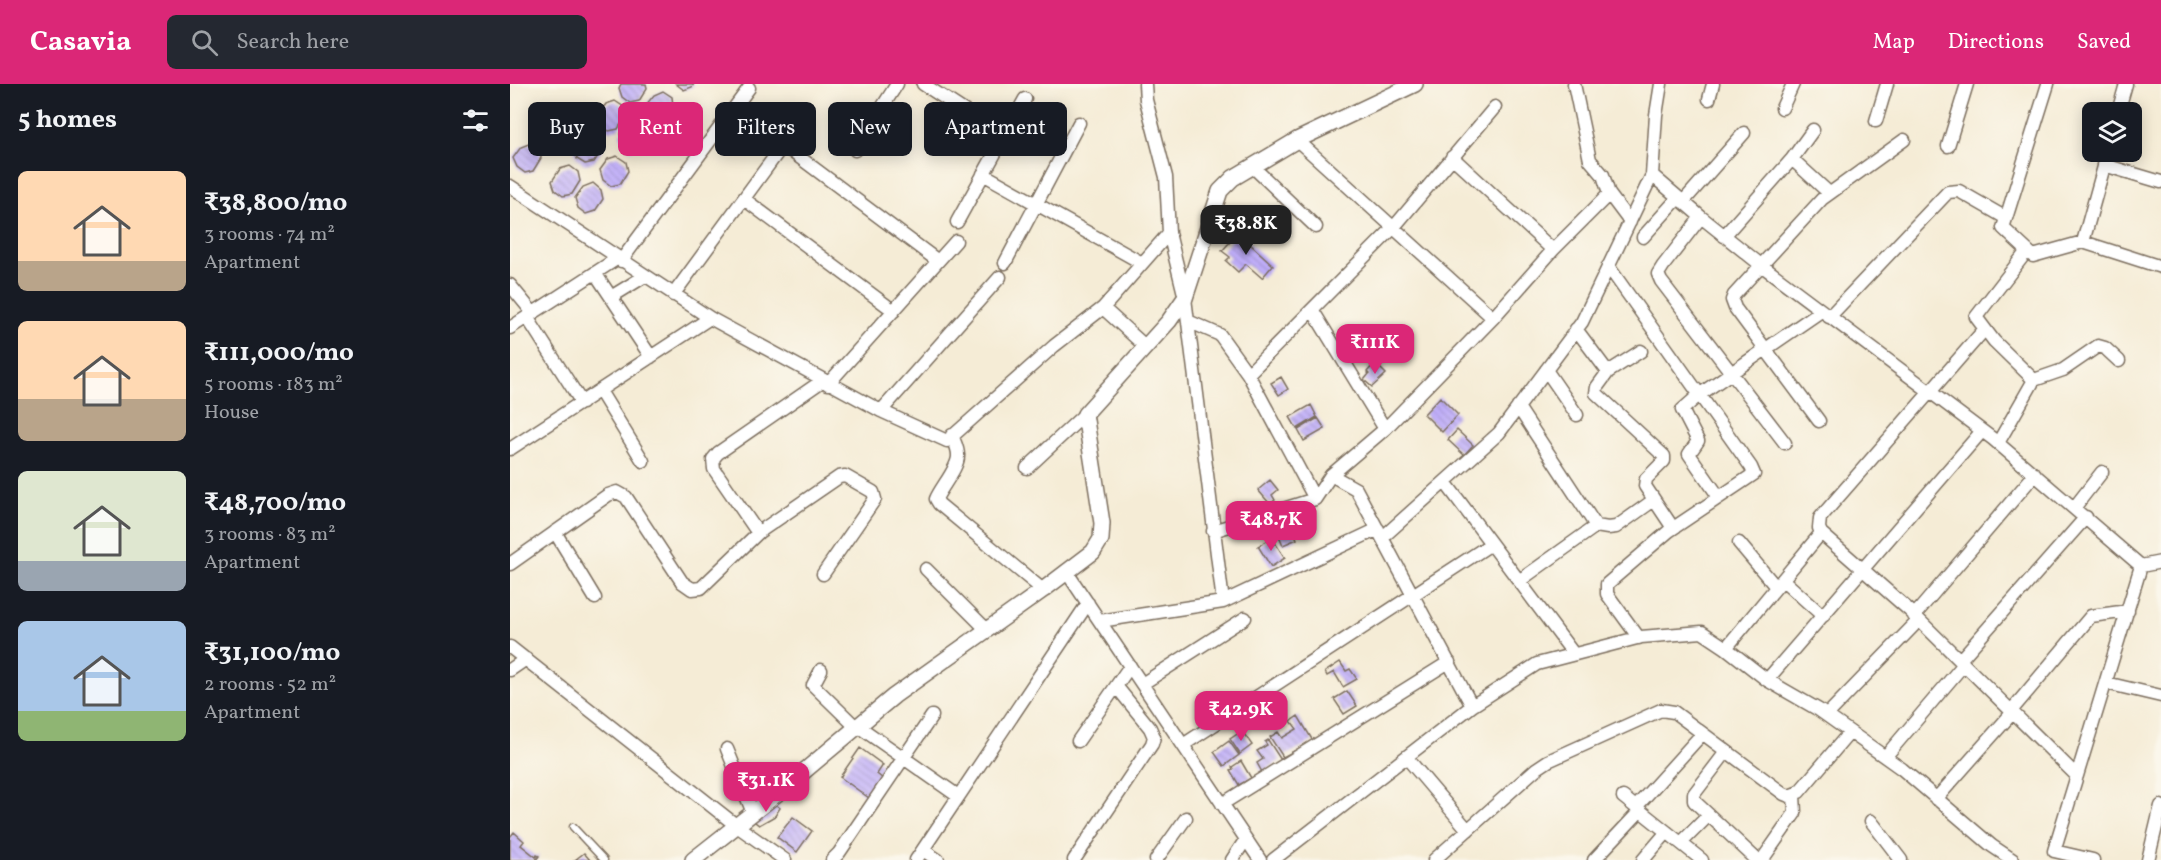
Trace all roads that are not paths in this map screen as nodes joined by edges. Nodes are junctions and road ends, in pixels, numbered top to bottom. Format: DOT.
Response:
graph roads {
  1 [pos="897,84"];
  2 [pos="923,84"];
  3 [pos="1145,84"];
  4 [pos="1415,84"];
  5 [pos="1574,84"];
  6 [pos="1661,84"];
  7 [pos="1713,84"];
  8 [pos="1793,84"];
  9 [pos="1887,84"];
  10 [pos="1967,84"];
  11 [pos="2048,84"];
  12 [pos="2126,84"];
  13 [pos="749,88"];
  14 [pos="1025,99"];
  15 [pos="1709,99"];
  16 [pos="886,102"];
  17 [pos="951,102"];
  18 [pos="2121,102"];
  19 [pos="1495,107"];
  20 [pos="1782,108"];
  21 [pos="1876,121"];
  22 [pos="1079,123"];
  23 [pos="1813,130"];
  24 [pos="1744,133"];
  25 [pos="1297,140"];
  26 [pos="1904,140"];
  27 [pos="1948,147"];
  28 [pos="775,156"];
  29 [pos="798,156"];
  30 [pos="1452,157"];
  31 [pos="1792,159"];
  32 [pos="2105,162"];
  33 [pos="2104,165"];
  34 [pos="1253,167"];
  35 [pos="983,174"];
  36 [pos="1652,175"];
  37 [pos="2161,182"];
  38 [pos="510,186"];
  39 [pos="1829,193"];
  40 [pos="1609,194"];
  41 [pos="744,199"];
  42 [pos="1680,200"];
  43 [pos="1036,203"];
  44 [pos="1701,217"];
  45 [pos="2006,218"];
  46 [pos="957,222"];
  47 [pos="1630,222"];
  48 [pos="1316,227"];
  49 [pos="1394,227"];
  50 [pos="1169,233"];
  51 [pos="1724,236"];
  52 [pos="1644,237"];
  53 [pos="956,241"];
  54 [pos="2083,242"];
  55 [pos="1552,250"];
  56 [pos="2027,251"];
  57 [pos="620,260"];
  58 [pos="938,261"];
  59 [pos="1005,263"];
  60 [pos="1142,264"];
  61 [pos="1761,265"];
  62 [pos="1608,266"];
  63 [pos="2161,267"];
  64 [pos="595,273"];
  65 [pos="645,276"];
  66 [pos="1000,277"];
  67 [pos="510,285"];
  68 [pos="673,295"];
  69 [pos="611,297"];
  70 [pos="1185,298"];
  71 [pos="1103,308"];
  72 [pos="894,311"];
  73 [pos="1313,311"];
  74 [pos="1825,314"];
  75 [pos="530,315"];
  76 [pos="710,318"];
  77 [pos="1492,318"];
  78 [pos="1188,321"];
  79 [pos="510,328"];
  80 [pos="1576,329"];
  81 [pos="1984,330"];
  82 [pos="1146,347"];
  83 [pos="1766,349"];
  84 [pos="1641,351"];
  85 [pos="651,357"];
  86 [pos="2119,361"];
  87 [pos="1546,370"];
  88 [pos="1608,372"];
  89 [pos="1732,373"];
  90 [pos="1248,374"];
  91 [pos="2034,380"];
  92 [pos="825,382"];
  93 [pos="600,391"];
  94 [pos="1930,392"];
  95 [pos="1699,395"];
  96 [pos="582,403"];
  97 [pos="1518,407"];
  98 [pos="881,411"];
  99 [pos="1085,414"];
  100 [pos="1576,415"];
  101 [pos="1819,421"];
  102 [pos="1385,429"];
  103 [pos="1982,431"];
  104 [pos="952,435"];
  105 [pos="1785,443"];
  106 [pos="1998,443"];
  107 [pos="510,449"];
  108 [pos="643,461"];
  109 [pos="1027,468"];
  110 [pos="2102,472"];
  111 [pos="2035,474"];
  112 [pos="1331,476"];
  113 [pos="1445,482"];
  114 [pos="1719,497"];
  115 [pos="1315,499"];
  116 [pos="1654,500"];
  117 [pos="2074,508"];
  118 [pos="2086,517"];
  119 [pos="1596,526"];
  120 [pos="1673,528"];
  121 [pos="1213,531"];
  122 [pos="555,532"];
  123 [pos="758,533"];
  124 [pos="1381,533"];
  125 [pos="1821,533"];
  126 [pos="1739,543"];
  127 [pos="1491,544"];
  128 [pos="2161,562"];
  129 [pos="510,564"];
  130 [pos="2141,566"];
  131 [pos="926,569"];
  132 [pos="1863,570"];
  133 [pos="1066,571"];
  134 [pos="823,574"];
  135 [pos="1519,581"];
  136 [pos="1780,584"];
  137 [pos="1043,590"];
  138 [pos="1414,595"];
  139 [pos="595,598"];
  140 [pos="1223,602"];
  141 [pos="1088,603"];
  142 [pos="2128,611"];
  143 [pos="1823,616"];
  144 [pos="1245,618"];
  145 [pos="1917,618"];
  146 [pos="1100,621"];
  147 [pos="987,630"];
  148 [pos="1638,638"];
  149 [pos="510,647"];
  150 [pos="1726,648"];
  151 [pos="1572,653"];
  152 [pos="525,660"];
  153 [pos="1449,662"];
  154 [pos="1962,662"];
  155 [pos="1130,666"];
  156 [pos="510,670"];
  157 [pos="821,670"];
  158 [pos="1767,680"];
  159 [pos="2106,683"];
  160 [pos="1142,684"];
  161 [pos="1116,686"];
  162 [pos="2161,696"];
  163 [pos="1472,706"];
  164 [pos="2012,712"];
  165 [pos="1827,715"];
  166 [pos="932,716"];
  167 [pos="857,726"];
  168 [pos="1850,732"];
  169 [pos="1702,734"];
  170 [pos="1078,741"];
  171 [pos="1183,745"];
  172 [pos="727,749"];
  173 [pos="1726,752"];
  174 [pos="903,757"];
  175 [pos="1885,757"];
  176 [pos="1407,758"];
  177 [pos="2077,776"];
  178 [pos="1794,795"];
  179 [pos="958,796"];
  180 [pos="1623,797"];
  181 [pos="1936,799"];
  182 [pos="1222,804"];
  183 [pos="2161,806"];
  184 [pos="1638,809"];
  185 [pos="753,813"];
  186 [pos="1708,816"];
  187 [pos="1186,818"];
  188 [pos="1871,821"];
  189 [pos="736,826"];
  190 [pos="573,827"];
  191 [pos="1468,830"];
  192 [pos="1667,832"];
  193 [pos="1246,839"];
  194 [pos="1681,843"];
  195 [pos="919,855"];
  196 [pos="2053,855"];
  197 [pos="1698,859"];
  198 [pos="604,860"];
  199 [pos="693,860"];
  200 [pos="785,860"];
  201 [pos="832,860"];
  202 [pos="938,860"];
  203 [pos="1074,860"];
  204 [pos="1156,860"];
  205 [pos="1232,860"];
  206 [pos="1260,860"];
  207 [pos="1273,860"];
  208 [pos="1434,860"];
  209 [pos="1594,860"];
  210 [pos="1643,860"];
  211 [pos="1757,860"];
  212 [pos="1762,860"];
  213 [pos="1901,860"];
  214 [pos="2013,860"];
  215 [pos="2093,860"];
  216 [pos="2148,860"];
  1 -- 16 [label="street"];
  2 -- 17 [label="street"];
  3 -- 50 [label="street"];
  4 -- 25 [label="street"];
  5 -- 40 [label="street"];
  6 -- 36 [label="street"];
  7 -- 15 [label="street"];
  8 -- 20 [label="street"];
  9 -- 21 [label="street"];
  10 -- 27 [label="street"];
  11 -- 45 [label="street"];
  12 -- 18 [label="street"];
  13 -- 57 [label="street"];
  14 -- 35 [label="street"];
  19 -- 30 [label="street"];
  22 -- 43 [label="street"];
  23 -- 31 [label="street"];
  24 -- 42 [label="street"];
  25 -- 34 [label="street"];
  25 -- 49 [label="street"];
  26 -- 39 [label="street"];
  28 -- 41 [label="street"];
  29 -- 58 [label="street"];
  30 -- 49 [label="street"];
  30 -- 55 [label="street"];
  31 -- 39 [label="street"];
  31 -- 51 [label="street"];
  32 -- 33 [label="street"];
  33 -- 37 [label="street"];
  33 -- 54 [label="street"];
  34 -- 48 [label="street"];
  34 -- 70 [label="street"];
  35 -- 43 [label="street"];
  35 -- 46 [label="street"];
  36 -- 42 [label="street"];
  36 -- 47 [label="street"];
  38 -- 57 [label="street"];
  39 -- 61 [label="street"];
  40 -- 47 [label="street"];
  40 -- 55 [label="street"];
  41 -- 68 [label="street"];
  41 -- 72 [label="street"];
  42 -- 44 [label="street"];
  42 -- 52 [label="street"];
  43 -- 59 [label="street"];
  43 -- 60 [label="street"];
  44 -- 51 [label="street"];
  44 -- 89 [label="street"];
  45 -- 56 [label="street"];
  45 -- 74 [label="street"];
  47 -- 62 [label="street"];
  49 -- 73 [label="street"];
  49 -- 77 [label="street"];
  50 -- 60 [label="street"];
  50 -- 70 [label="street"];
  51 -- 61 [label="street"];
  53 -- 58 [label="street"];
  54 -- 56 [label="street"];
  54 -- 63 [label="street"];
  55 -- 77 [label="street"];
  56 -- 81 [label="street"];
  57 -- 64 [label="street"];
  57 -- 65 [label="street"];
  58 -- 72 [label="street"];
  60 -- 71 [label="street"];
  61 -- 74 [label="street"];
  61 -- 83 [label="street"];
  62 -- 80 [label="street"];
  62 -- 95 [label="street"];
  64 -- 69 [label="street"];
  64 -- 75 [label="street"];
  65 -- 68 [label="street"];
  65 -- 69 [label="street"];
  66 -- 98 [label="street"];
  67 -- 75 [label="street"];
  68 -- 76 [label="street"];
  69 -- 85 [label="street"];
  70 -- 78 [label="street"];
  70 -- 82 [label="street"];
  71 -- 82 [label="street"];
  71 -- 104 [label="street"];
  72 -- 92 [label="street"];
  73 -- 90 [label="street"];
  73 -- 102 [label="street"];
  74 -- 83 [label="street"];
  74 -- 94 [label="street"];
  75 -- 79 [label="street"];
  75 -- 96 [label="street"];
  76 -- 85 [label="street"];
  76 -- 92 [label="street"];
  77 -- 102 [label="street"];
  78 -- 90 [label="street"];
  78 -- 121 [label="street"];
  80 -- 87 [label="street"];
  80 -- 88 [label="street"];
  81 -- 91 [label="street"];
  81 -- 94 [label="street"];
  82 -- 99 [label="street"];
  83 -- 89 [label="street"];
  83 -- 101 [label="street"];
  84 -- 88 [label="street"];
  85 -- 93 [label="street"];
  86 -- 91 [label="street"];
  87 -- 97 [label="street"];
  87 -- 100 [label="street"];
  88 -- 116 [label="street"];
  89 -- 95 [label="street"];
  89 -- 105 [label="street"];
  90 -- 115 [label="street"];
  91 -- 106 [label="street"];
  92 -- 98 [label="street"];
  92 -- 123 [label="street"];
  93 -- 96 [label="street"];
  93 -- 108 [label="street"];
  94 -- 103 [label="street"];
  94 -- 125 [label="street"];
  95 -- 114 [label="street"];
  95 -- 114 [label="street"];
  96 -- 107 [label="street"];
  97 -- 113 [label="street"];
  97 -- 119 [label="street"];
  98 -- 104 [label="street"];
  99 -- 109 [label="street"];
  99 -- 133 [label="street"];
  102 -- 112 [label="street"];
  103 -- 106 [label="street"];
  103 -- 132 [label="street"];
  104 -- 137 [label="street"];
  106 -- 111 [label="street"];
  110 -- 117 [label="street"];
  111 -- 117 [label="street"];
  111 -- 145 [label="street"];
  112 -- 115 [label="street"];
  112 -- 124 [label="street"];
  113 -- 124 [label="street"];
  113 -- 127 [label="street"];
  114 -- 120 [label="street"];
  115 -- 121 [label="street"];
  116 -- 119 [label="street"];
  116 -- 120 [label="street"];
  117 -- 118 [label="street"];
  118 -- 130 [label="street"];
  118 -- 154 [label="street"];
  119 -- 135 [label="street"];
  120 -- 148 [label="street"];
  121 -- 140 [label="street"];
  122 -- 123 [label="street"];
  122 -- 129 [label="street"];
  122 -- 139 [label="street"];
  123 -- 134 [label="street"];
  124 -- 138 [label="street"];
  124 -- 140 [label="street"];
  125 -- 132 [label="street"];
  125 -- 136 [label="street"];
  126 -- 136 [label="street"];
  127 -- 135 [label="street"];
  127 -- 138 [label="street"];
  128 -- 130 [label="street"];
  130 -- 142 [label="street"];
  131 -- 147 [label="street"];
  132 -- 143 [label="street"];
  132 -- 145 [label="street"];
  133 -- 137 [label="street"];
  133 -- 141 [label="street"];
  135 -- 151 [label="street"];
  136 -- 143 [label="street"];
  136 -- 150 [label="street"];
  137 -- 147 [label="street"];
  138 -- 153 [label="street"];
  138 -- 171 [label="street"];
  140 -- 146 [label="street"];
  141 -- 146 [label="street"];
  141 -- 179 [label="street"];
  142 -- 159 [label="street"];
  142 -- 164 [label="street"];
  143 -- 158 [label="street"];
  144 -- 160 [label="street"];
  145 -- 154 [label="street"];
  145 -- 165 [label="street"];
  146 -- 155 [label="street"];
  147 -- 167 [label="street"];
  148 -- 150 [label="street"];
  148 -- 151 [label="street"];
  149 -- 152 [label="street"];
  150 -- 158 [label="street"];
  151 -- 163 [label="street"];
  152 -- 156 [label="street"];
  152 -- 189 [label="street"];
  153 -- 163 [label="street"];
  153 -- 182 [label="street"];
  154 -- 164 [label="street"];
  154 -- 175 [label="street"];
  155 -- 160 [label="street"];
  155 -- 161 [label="street"];
  157 -- 167 [label="street"];
  158 -- 165 [label="street"];
  159 -- 162 [label="street"];
  159 -- 177 [label="street"];
  160 -- 171 [label="street"];
  161 -- 170 [label="street"];
  161 -- 203 [label="street"];
  163 -- 176 [label="street"];
  164 -- 177 [label="street"];
  164 -- 181 [label="street"];
  165 -- 168 [label="street"];
  166 -- 174 [label="street"];
  167 -- 174 [label="street"];
  167 -- 185 [label="street"];
  168 -- 175 [label="street"];
  168 -- 178 [label="street"];
  169 -- 173 [label="street"];
  169 -- 184 [label="street"];
  169 -- 191 [label="street"];
  171 -- 182 [label="street"];
  172 -- 185 [label="street"];
  173 -- 178 [label="street"];
  173 -- 186 [label="street"];
  174 -- 179 [label="street"];
  174 -- 201 [label="street"];
  175 -- 181 [label="street"];
  176 -- 191 [label="street"];
  176 -- 207 [label="street"];
  177 -- 196 [label="street"];
  178 -- 212 [label="street"];
  179 -- 195 [label="street"];
  180 -- 184 [label="street"];
  181 -- 214 [label="street"];
  182 -- 193 [label="street"];
  183 -- 216 [label="street"];
  184 -- 192 [label="street"];
  184 -- 209 [label="street"];
  185 -- 189 [label="street"];
  186 -- 194 [label="street"];
  186 -- 211 [label="street"];
  187 -- 204 [label="street"];
  188 -- 213 [label="street"];
  189 -- 199 [label="street"];
  189 -- 200 [label="street"];
  190 -- 198 [label="lane"];
  191 -- 208 [label="street"];
  192 -- 194 [label="street"];
  192 -- 210 [label="street"];
  193 -- 205 [label="street"];
  193 -- 206 [label="street"];
  194 -- 197 [label="street"];
  195 -- 202 [label="street"];
  196 -- 215 [label="street"];
}
